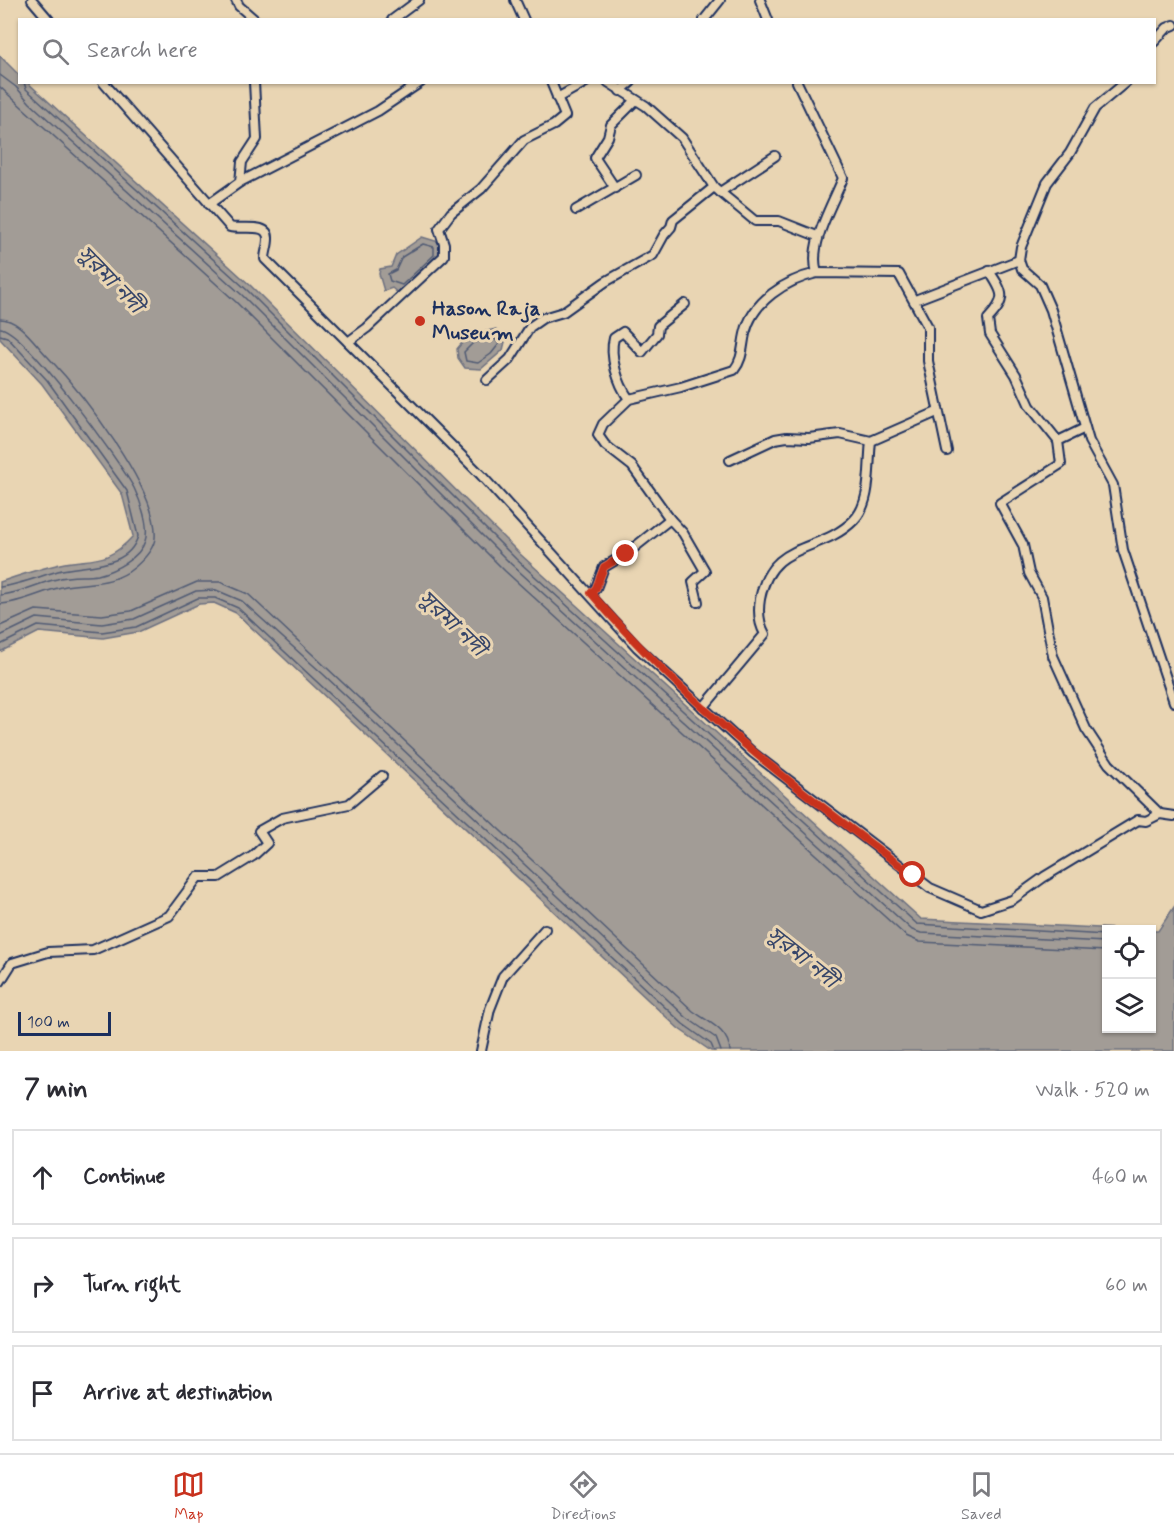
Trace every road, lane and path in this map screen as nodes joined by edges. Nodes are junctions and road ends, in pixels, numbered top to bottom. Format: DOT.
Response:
graph roads {
  1 [pos="32,0"];
  2 [pos="236,0"];
  3 [pos="419,0"];
  4 [pos="515,0"];
  5 [pos="720,0"];
  6 [pos="760,0"];
  7 [pos="47,18"];
  8 [pos="253,18"];
  9 [pos="395,18"];
  10 [pos="523,18"];
  11 [pos="706,18"];
  12 [pos="767,18"];
  13 [pos="1174,25"];
  14 [pos="1156,41"];
  15 [pos="105,84"];
  16 [pos="254,84"];
  17 [pos="402,84"];
  18 [pos="418,84"];
  19 [pos="552,84"];
  20 [pos="582,84"];
  21 [pos="611,84"];
  22 [pos="629,84"];
  23 [pos="798,84"];
  24 [pos="1124,84"];
  25 [pos="620,91"];
  26 [pos="404,93"];
  27 [pos="557,98"];
  28 [pos="636,100"];
  29 [pos="776,156"];
  30 [pos="636,175"];
  31 [pos="240,182"];
  32 [pos="615,188"];
  33 [pos="717,190"];
  34 [pos="209,204"];
  35 [pos="576,210"];
  36 [pos="817,236"];
  37 [pos="1019,260"];
  38 [pos="989,272"];
  39 [pos="817,273"];
  40 [pos="915,300"];
  41 [pos="685,304"];
  42 [pos="348,342"];
  43 [pos="487,380"];
  44 [pos="629,399"];
  45 [pos="937,412"];
  46 [pos="1085,428"];
  47 [pos="870,441"];
  48 [pos="1058,441"];
  49 [pos="947,451"];
  50 [pos="730,460"];
  51 [pos="670,519"];
  52 [pos="591,593"];
  53 [pos="698,602"];
  54 [pos="1174,702"];
  55 [pos="703,708"];
  56 [pos="382,776"];
  57 [pos="1160,814"];
  58 [pos="1174,816"];
  59 [pos="544,929"];
  60 [pos="0,982"];
  61 [pos="481,1051"];
  1 -- 7 [label="street"];
  2 -- 8 [label="street"];
  3 -- 9 [label="street"];
  4 -- 10 [label="street"];
  5 -- 11 [label="street"];
  6 -- 12 [label="street"];
  13 -- 14 [label="street"];
  15 -- 34 [label="street"];
  16 -- 31 [label="street"];
  17 -- 26 [label="street"];
  18 -- 26 [label="street"];
  19 -- 27 [label="street"];
  20 -- 27 [label="street"];
  21 -- 25 [label="street"];
  22 -- 25 [label="street"];
  23 -- 36 [label="street"];
  24 -- 37 [label="street"];
  25 -- 28 [label="street"];
  26 -- 31 [label="street"];
  27 -- 42 [label="street"];
  28 -- 32 [label="street"];
  28 -- 33 [label="street"];
  29 -- 33 [label="street"];
  30 -- 32 [label="street"];
  31 -- 34 [label="street"];
  32 -- 35 [label="street"];
  33 -- 36 [label="street"];
  33 -- 43 [label="street"];
  34 -- 42 [label="street"];
  36 -- 39 [label="street"];
  37 -- 38 [label="street"];
  37 -- 46 [label="street"];
  38 -- 40 [label="street"];
  38 -- 48 [label="street"];
  39 -- 40 [label="street"];
  39 -- 44 [label="street"];
  40 -- 45 [label="street"];
  41 -- 44 [label="street"];
  42 -- 52 [label="street"];
  44 -- 51 [label="street"];
  45 -- 47 [label="street"];
  45 -- 49 [label="street"];
  46 -- 48 [label="street"];
  46 -- 54 [label="street"];
  47 -- 50 [label="street"];
  47 -- 55 [label="street"];
  48 -- 57 [label="street"];
  51 -- 52 [label="street"];
  51 -- 53 [label="street"];
  52 -- 55 [label="street"];
  55 -- 57 [label="street"];
  56 -- 60 [label="street"];
  57 -- 58 [label="street"];
  59 -- 61 [label="street"];
}
